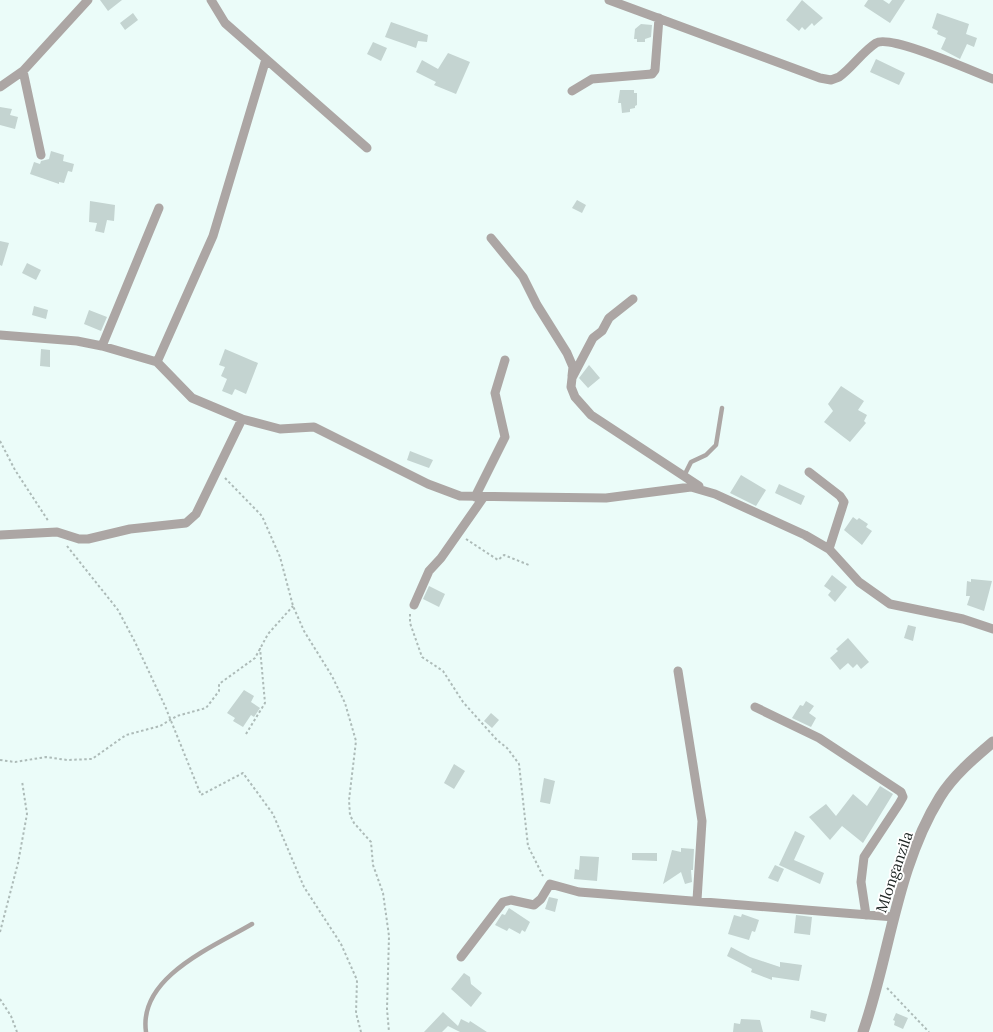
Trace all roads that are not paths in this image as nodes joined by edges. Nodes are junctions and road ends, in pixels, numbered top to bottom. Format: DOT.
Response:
graph roads {
  1 [pos="88,0"];
  2 [pos="211,0"];
  3 [pos="608,0"];
  4 [pos="637,0"];
  5 [pos="634,10"];
  6 [pos="659,18"];
  7 [pos="266,59"];
  8 [pos="24,71"];
  9 [pos="993,79"];
  10 [pos="0,87"];
  11 [pos="572,92"];
  12 [pos="367,148"];
  13 [pos="41,155"];
  14 [pos="159,208"];
  15 [pos="491,238"];
  16 [pos="633,299"];
  17 [pos="0,335"];
  18 [pos="102,346"];
  19 [pos="504,360"];
  20 [pos="157,362"];
  21 [pos="572,378"];
  22 [pos="722,408"];
  23 [pos="242,419"];
  24 [pos="809,472"];
  25 [pos="683,477"];
  26 [pos="715,494"];
  27 [pos="479,497"];
  28 [pos="0,535"];
  29 [pos="829,549"];
  30 [pos="414,605"];
  31 [pos="993,629"];
  32 [pos="678,671"];
  33 [pos="755,707"];
  34 [pos="993,742"];
  35 [pos="697,900"];
  36 [pos="866,915"];
  37 [pos="894,917"];
  38 [pos="252,924"];
  39 [pos="461,957"];
  40 [pos="146,1032"];
  41 [pos="863,1032"];
  1 -- 8 [label="street"];
  2 -- 7 [label="street"];
  3 -- 5 [label="street"];
  4 -- 5 [label="street"];
  5 -- 6 [label="street"];
  6 -- 9 [label="street"];
  6 -- 11 [label="street"];
  7 -- 12 [label="street"];
  7 -- 20 [label="street"];
  8 -- 10 [label="street"];
  8 -- 13 [label="street"];
  14 -- 18 [label="street"];
  15 -- 21 [label="street"];
  16 -- 21 [label="street"];
  17 -- 18 [label="street"];
  18 -- 20 [label="street"];
  19 -- 27 [label="street"];
  20 -- 23 [label="street"];
  21 -- 25 [label="street"];
  22 -- 25 [label="lane"];
  23 -- 27 [label="street"];
  23 -- 28 [label="street"];
  24 -- 29 [label="street"];
  25 -- 26 [label="street"];
  26 -- 27 [label="street"];
  26 -- 29 [label="street"];
  27 -- 30 [label="street"];
  29 -- 31 [label="street"];
  32 -- 35 [label="street"];
  33 -- 36 [label="street"];
  34 -- 37 [label="street, Mlonganzila"];
  35 -- 36 [label="street"];
  35 -- 39 [label="street"];
  36 -- 37 [label="street"];
  37 -- 41 [label="street, Mlonganzila"];
  38 -- 40 [label="lane"];
}
